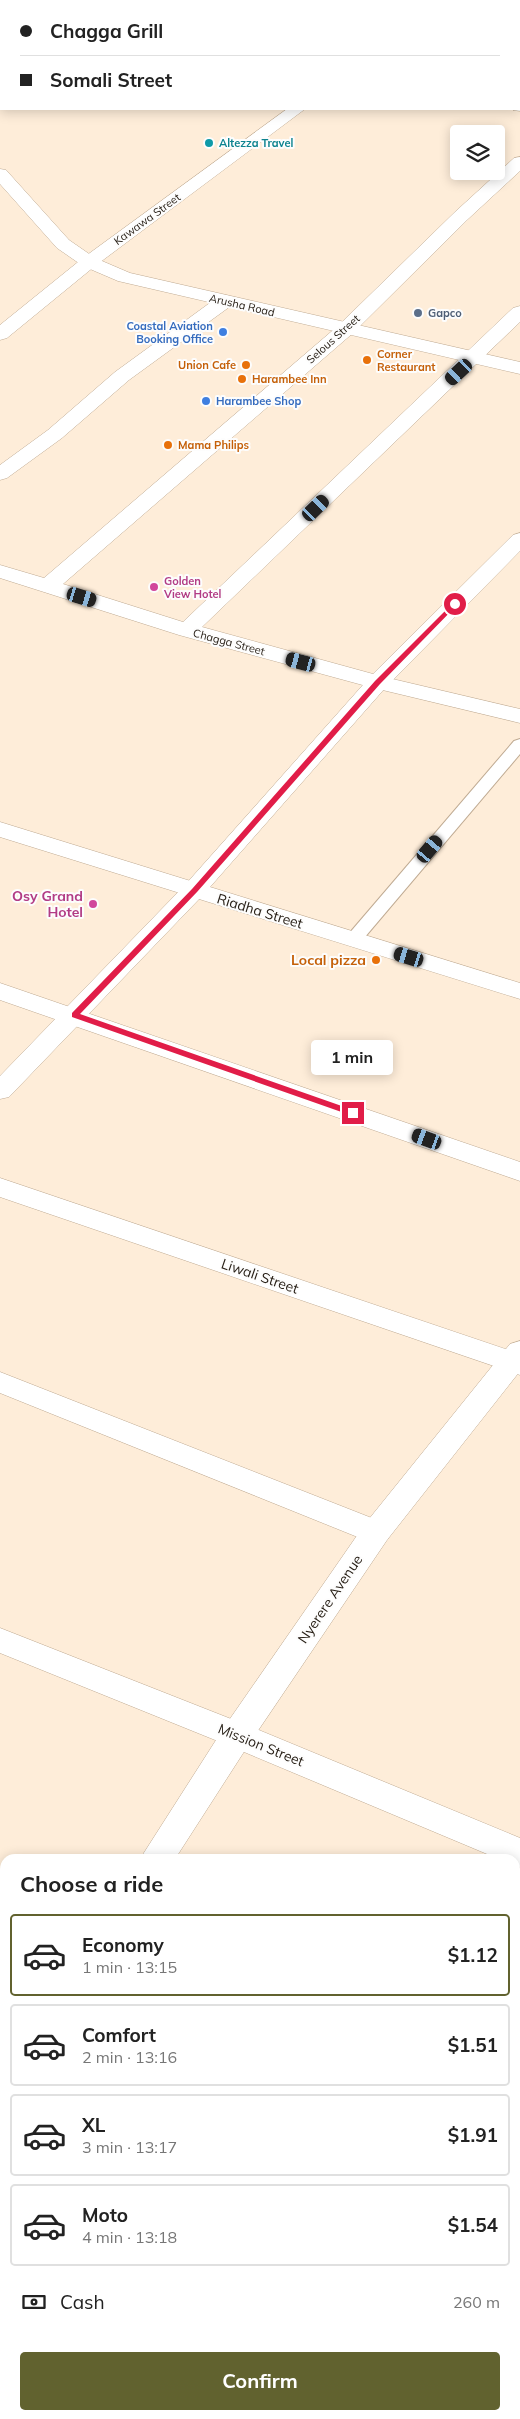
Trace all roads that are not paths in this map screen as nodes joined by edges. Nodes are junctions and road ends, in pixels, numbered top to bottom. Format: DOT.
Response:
graph roads {
  1 [pos="296,110"];
  2 [pos="520,162"];
  3 [pos="0,174"];
  4 [pos="89,262"];
  5 [pos="225,301"];
  6 [pos="520,312"];
  7 [pos="346,329"];
  8 [pos="0,334"];
  9 [pos="474,358"];
  10 [pos="520,368"];
  11 [pos="0,474"];
  12 [pos="520,539"];
  13 [pos="0,571"];
  14 [pos="48,586"];
  15 [pos="187,630"];
  16 [pos="378,682"];
  17 [pos="520,716"];
  18 [pos="520,744"];
  19 [pos="0,829"];
  20 [pos="194,890"];
  21 [pos="353,940"];
  22 [pos="0,991"];
  23 [pos="520,991"];
  24 [pos="74,1015"];
  25 [pos="0,1091"];
  26 [pos="520,1172"];
  27 [pos="0,1187"];
  28 [pos="518,1360"];
  29 [pos="0,1382"];
  30 [pos="376,1532"];
  31 [pos="0,1640"];
  32 [pos="237,1735"];
  33 [pos="520,1853"];
  34 [pos="160,1854"];
  1 -- 4 [label="street, Kawawa Street"];
  2 -- 7 [label="street, Selous Street"];
  3 -- 4 [label="street, Arusha Road"];
  4 -- 5 [label="street, Arusha Road"];
  4 -- 8 [label="street, Kawawa Street"];
  5 -- 7 [label="street, Arusha Road"];
  5 -- 11 [label="street"];
  6 -- 9 [label="street"];
  7 -- 9 [label="street, Arusha Road"];
  7 -- 14 [label="street, Selous Street"];
  9 -- 10 [label="street, Arusha Road"];
  9 -- 15 [label="street"];
  12 -- 16 [label="street"];
  13 -- 14 [label="street, Chagga Street"];
  14 -- 15 [label="street, Chagga Street"];
  15 -- 16 [label="street, Chagga Street"];
  16 -- 17 [label="street, Chagga Street"];
  16 -- 20 [label="street"];
  18 -- 21 [label="lane"];
  19 -- 20 [label="street, Riadha Street"];
  20 -- 21 [label="street, Riadha Street"];
  20 -- 24 [label="street"];
  21 -- 23 [label="street, Riadha Street"];
  22 -- 24 [label="street"];
  24 -- 25 [label="street"];
  24 -- 26 [label="street"];
  27 -- 28 [label="street, Liwali Street"];
  28 -- 30 [label="street, Nyerere Avenue"];
  29 -- 30 [label="street"];
  30 -- 32 [label="street, Nyerere Avenue"];
  31 -- 32 [label="street, Mission Street"];
  32 -- 33 [label="street, Mission Street"];
  32 -- 34 [label="street, Nyerere Avenue"];
}
